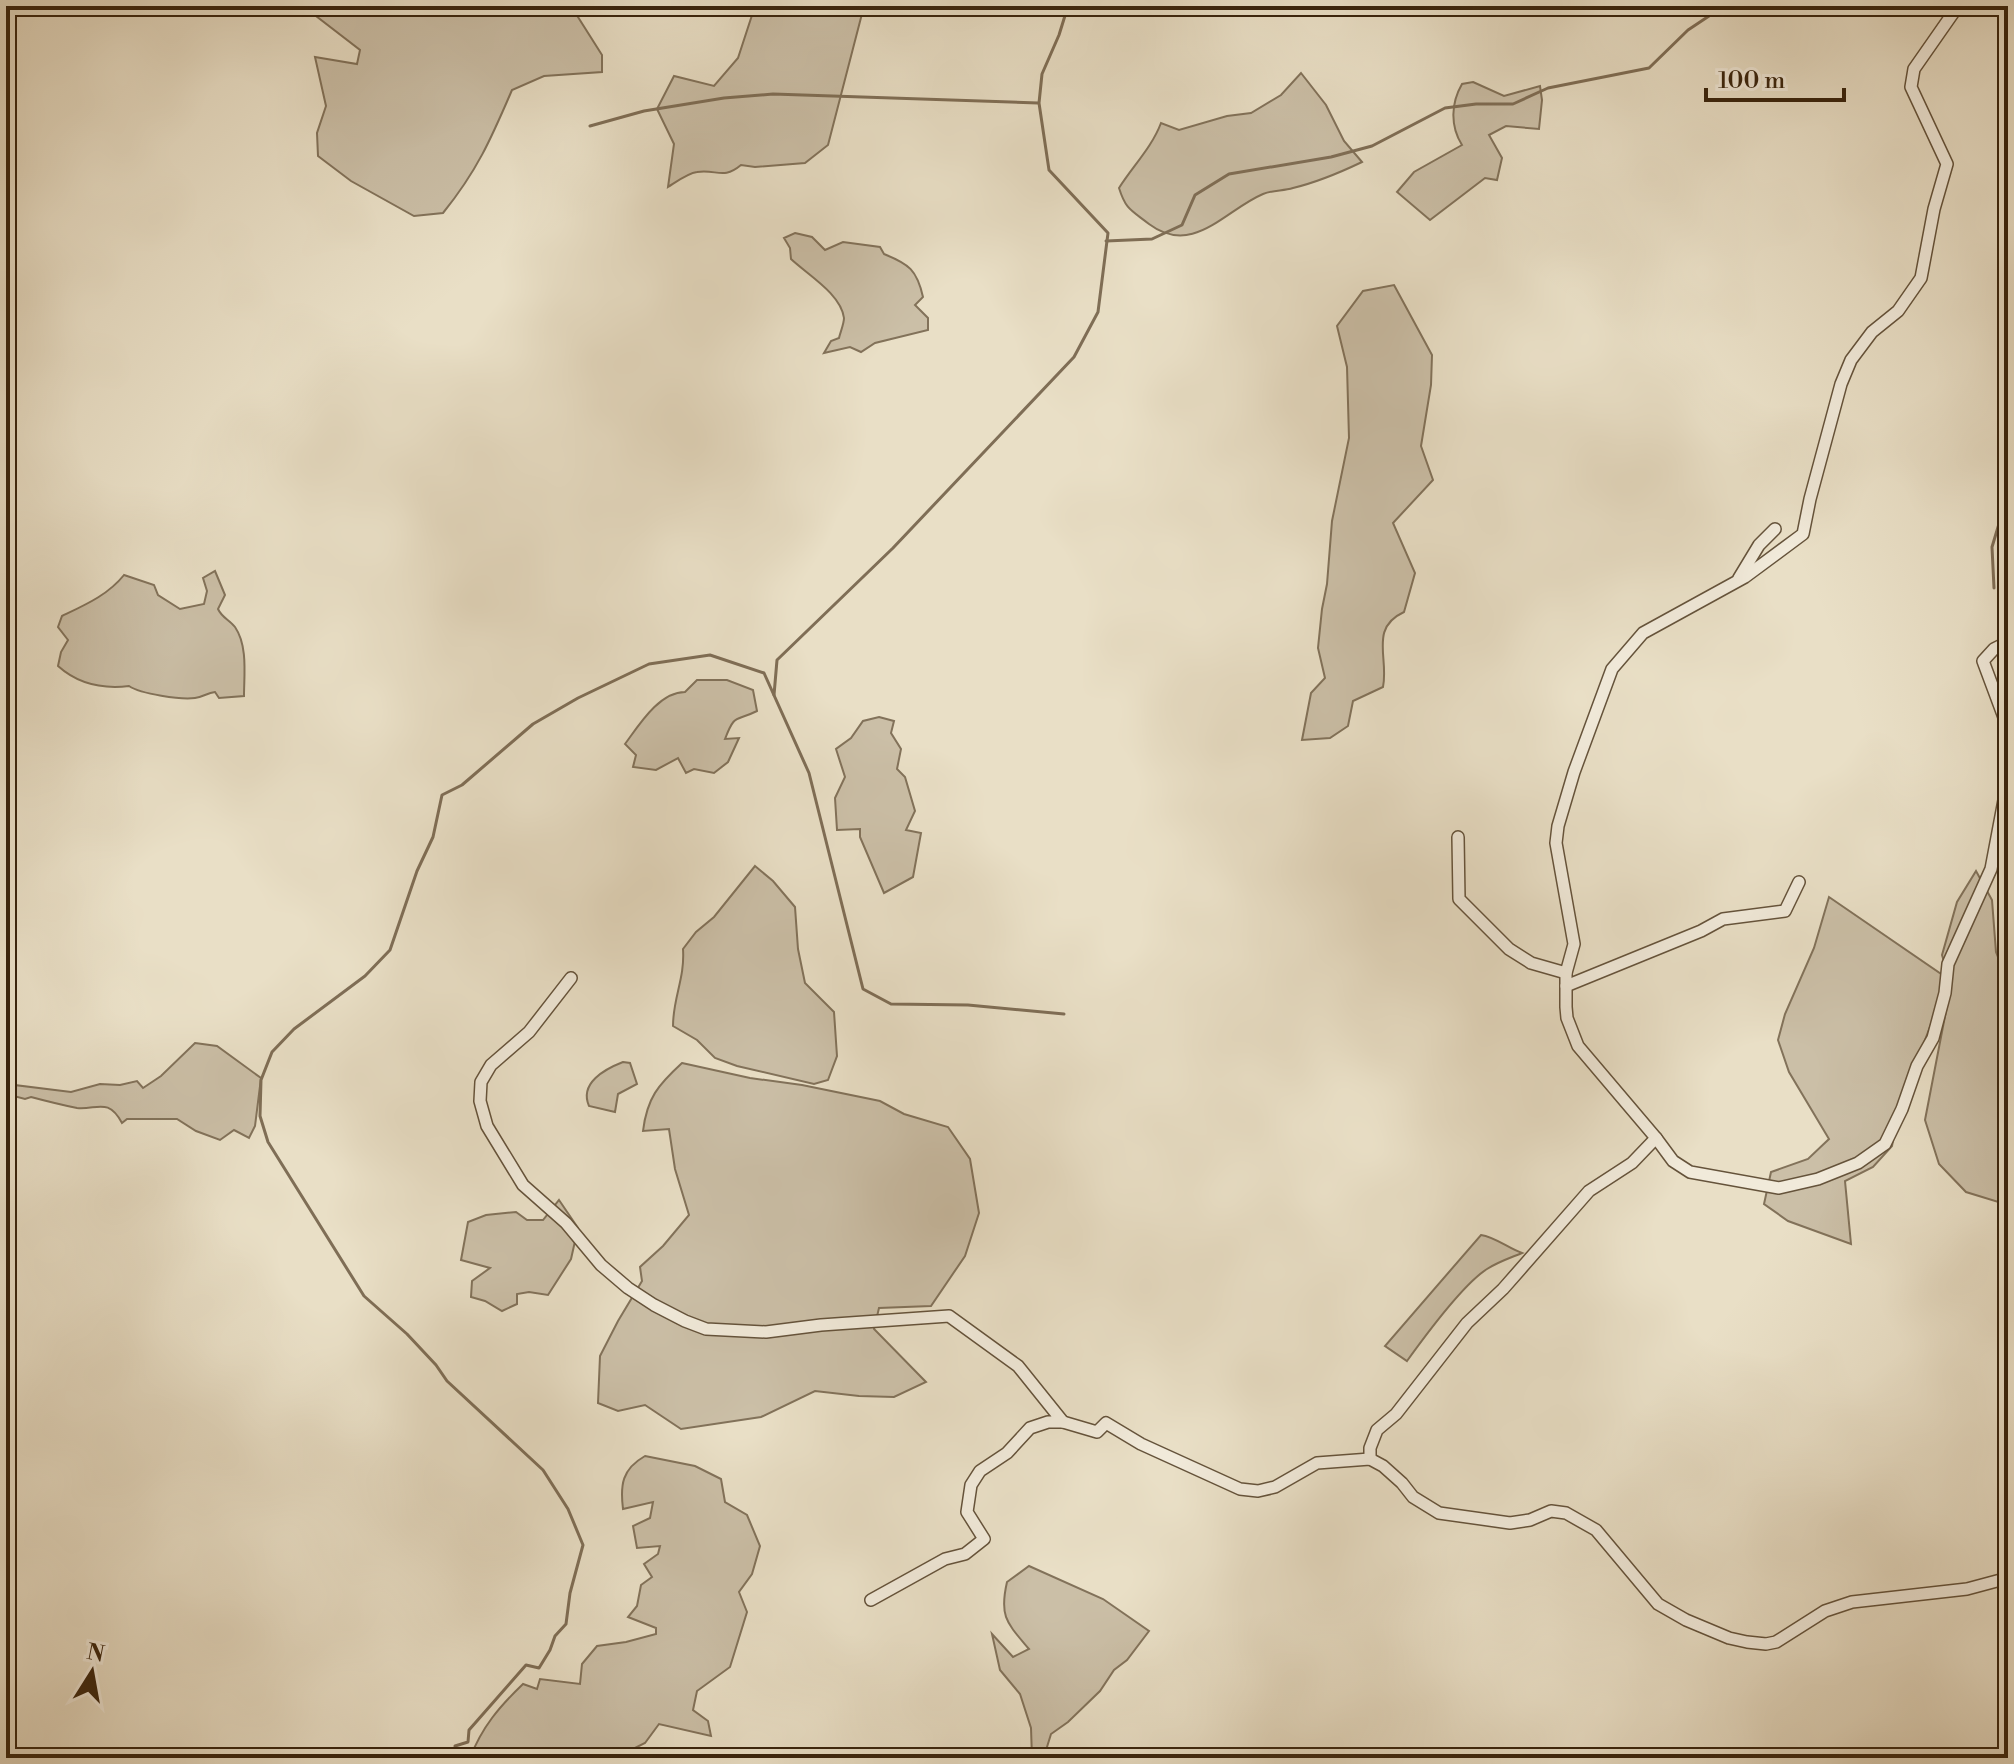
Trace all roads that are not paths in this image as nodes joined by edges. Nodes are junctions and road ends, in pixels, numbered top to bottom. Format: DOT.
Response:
graph roads {
  1 [pos="1958,6"];
  2 [pos="1775,529"];
  3 [pos="1736,582"];
  4 [pos="2008,642"];
  5 [pos="2008,728"];
  6 [pos="2008,779"];
  7 [pos="1458,837"];
  8 [pos="1799,882"];
  9 [pos="571,978"];
  10 [pos="1566,979"];
  11 [pos="1656,1138"];
  12 [pos="1063,1422"];
  13 [pos="1370,1459"];
  14 [pos="2008,1578"];
  15 [pos="871,1600"];
  1 -- 3 [label="street"];
  2 -- 3 [label="street"];
  3 -- 10 [label="street"];
  4 -- 5 [label="street"];
  6 -- 11 [label="street"];
  7 -- 10 [label="street"];
  8 -- 10 [label="street"];
  9 -- 12 [label="street"];
  10 -- 11 [label="street"];
  11 -- 13 [label="street"];
  12 -- 13 [label="street"];
  12 -- 15 [label="street"];
  13 -- 14 [label="street"];
}
